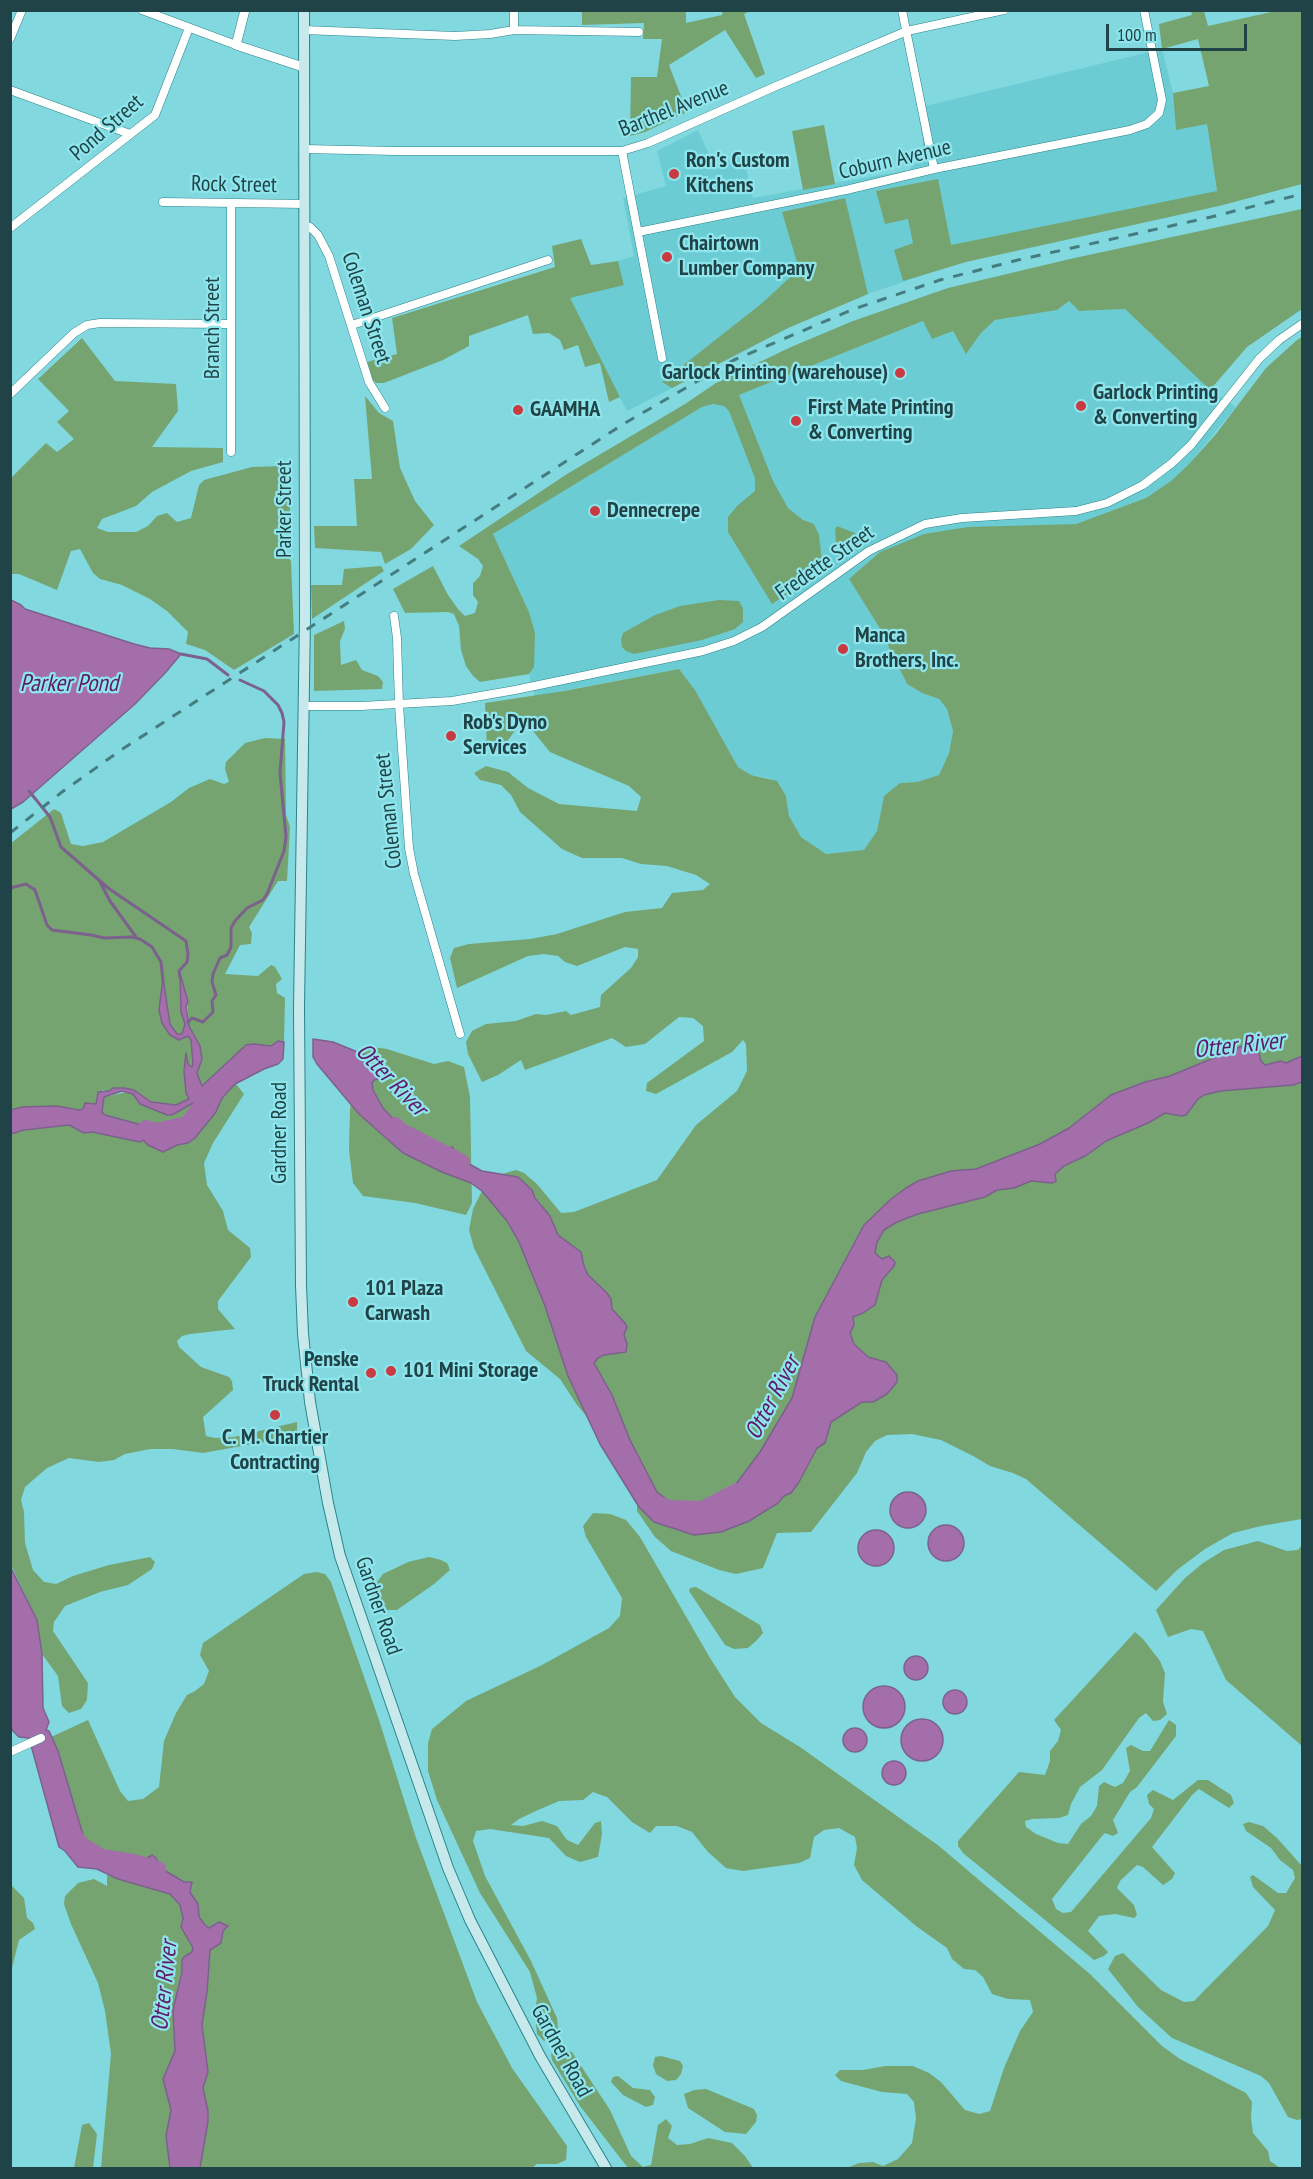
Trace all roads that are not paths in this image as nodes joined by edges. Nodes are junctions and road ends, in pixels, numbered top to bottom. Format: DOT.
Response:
graph roads {
  1 [pos="22,10"];
  2 [pos="142,10"];
  3 [pos="245,10"];
  4 [pos="304,10"];
  5 [pos="514,10"];
  6 [pos="902,10"];
  7 [pos="1004,10"];
  8 [pos="1144,10"];
  9 [pos="189,28"];
  10 [pos="304,30"];
  11 [pos="514,30"];
  12 [pos="639,32"];
  13 [pos="907,32"];
  14 [pos="10,39"];
  15 [pos="236,45"];
  16 [pos="303,67"];
  17 [pos="10,90"];
  18 [pos="130,134"];
  19 [pos="305,149"];
  20 [pos="622,151"];
  21 [pos="934,169"];
  22 [pos="163,202"];
  23 [pos="231,203"];
  24 [pos="305,204"];
  25 [pos="305,226"];
  26 [pos="10,228"];
  27 [pos="638,232"];
  28 [pos="548,260"];
  29 [pos="230,324"];
  30 [pos="1302,324"];
  31 [pos="352,325"];
  32 [pos="662,358"];
  33 [pos="10,394"];
  34 [pos="385,408"];
  35 [pos="231,453"];
  36 [pos="394,616"];
  37 [pos="399,705"];
  38 [pos="304,706"];
  39 [pos="298,1007"];
  40 [pos="460,1034"];
  41 [pos="41,1738"];
  42 [pos="10,1752"];
  43 [pos="606,2169"];
  1 -- 14 [label="street"];
  2 -- 9 [label="street"];
  3 -- 15 [label="street"];
  4 -- 10 [label="main road, Parker Street"];
  5 -- 11 [label="street"];
  6 -- 13 [label="street"];
  7 -- 13 [label="street, Barthel Avenue"];
  8 -- 21 [label="street, Coburn Avenue"];
  9 -- 15 [label="street"];
  9 -- 18 [label="street, Pond Street"];
  10 -- 11 [label="street"];
  10 -- 16 [label="main road, Parker Street"];
  11 -- 12 [label="street"];
  13 -- 20 [label="street, Barthel Avenue"];
  13 -- 21 [label="street"];
  15 -- 16 [label="street"];
  16 -- 19 [label="main road, Parker Street"];
  17 -- 18 [label="street"];
  18 -- 26 [label="street, Pond Street"];
  19 -- 20 [label="street, Barthel Avenue"];
  19 -- 24 [label="main road, Parker Street"];
  20 -- 27 [label="street"];
  21 -- 27 [label="street, Coburn Avenue"];
  22 -- 23 [label="street, Rock Street"];
  23 -- 24 [label="street, Rock Street"];
  23 -- 29 [label="street, Branch Street"];
  24 -- 25 [label="main road, Parker Street"];
  25 -- 31 [label="street, Coleman Street"];
  25 -- 38 [label="main road, Parker Street"];
  27 -- 32 [label="street"];
  28 -- 31 [label="street"];
  29 -- 33 [label="street"];
  29 -- 35 [label="street, Branch Street"];
  30 -- 37 [label="street, Fredette Street"];
  31 -- 34 [label="street, Coleman Street"];
  36 -- 37 [label="street, Coleman Street"];
  37 -- 38 [label="street, Fredette Street"];
  37 -- 40 [label="street, Coleman Street"];
  38 -- 39 [label="main road, Parker Street"];
  39 -- 43 [label="main road, Gardner Road"];
  41 -- 42 [label="street"];
}
